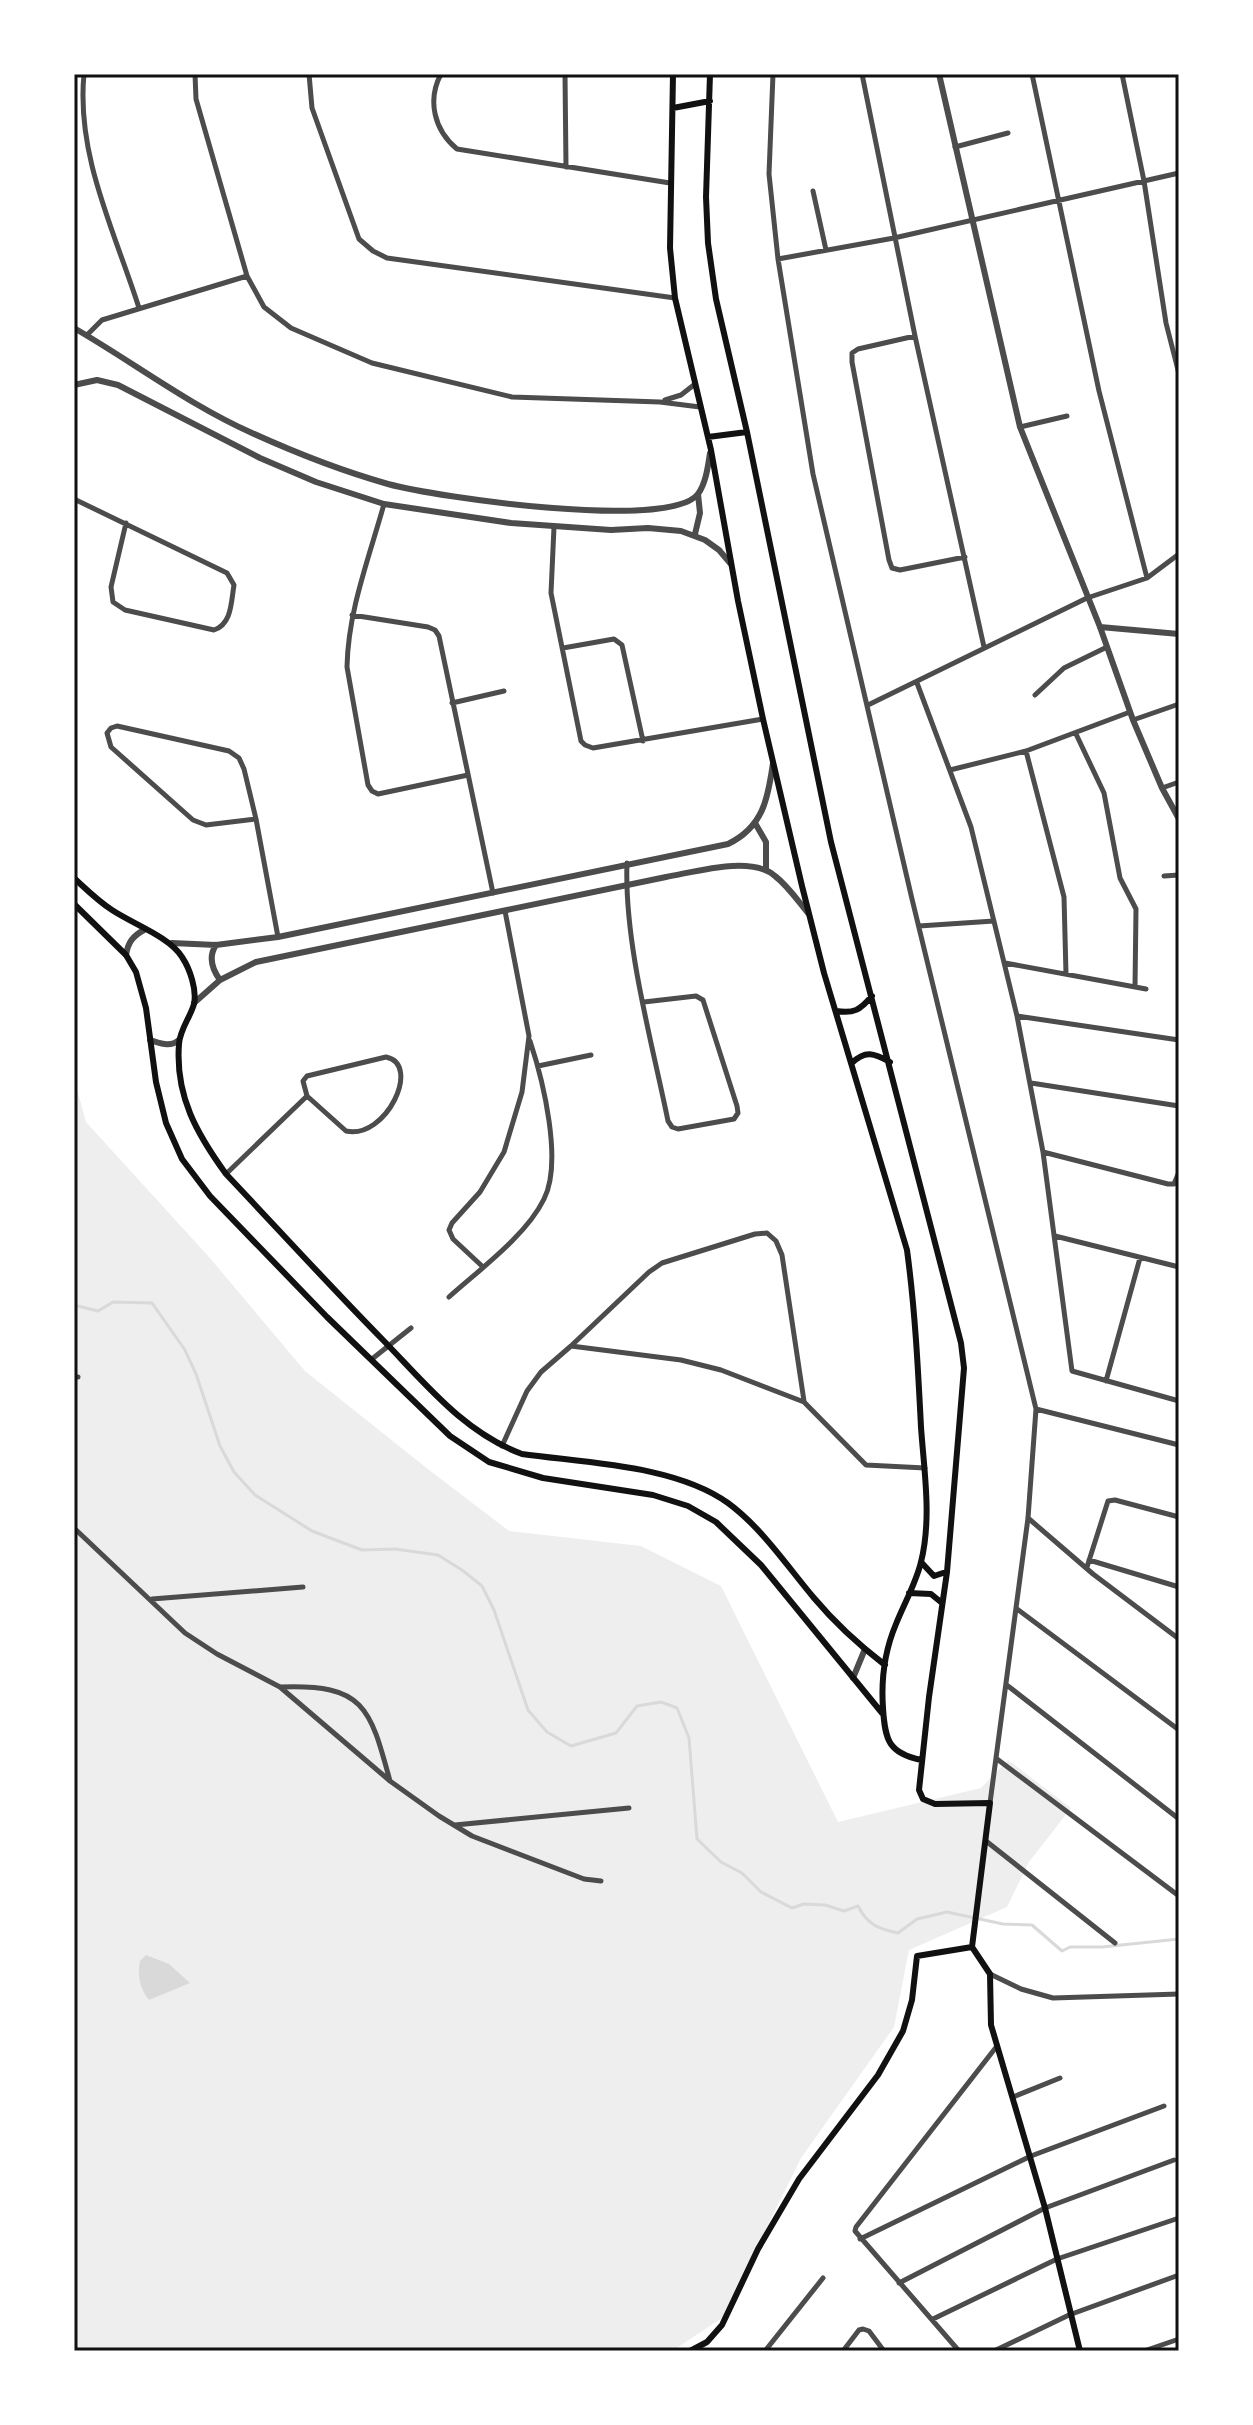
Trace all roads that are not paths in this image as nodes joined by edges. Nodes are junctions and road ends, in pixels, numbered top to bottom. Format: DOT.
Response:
graph roads {
  1 [pos="84,74"];
  2 [pos="195,74"];
  3 [pos="309,74"];
  4 [pos="441,74"];
  5 [pos="565,74"];
  6 [pos="673,74"];
  7 [pos="710,74"];
  8 [pos="773,74"];
  9 [pos="862,74"];
  10 [pos="939,74"];
  11 [pos="1032,74"];
  12 [pos="1122,74"];
  13 [pos="710,101"];
  14 [pos="673,108"];
  15 [pos="1008,133"];
  16 [pos="955,147"];
  17 [pos="566,167"];
  18 [pos="1179,173"];
  19 [pos="1144,181"];
  20 [pos="670,183"];
  21 [pos="813,191"];
  22 [pos="1061,201"];
  23 [pos="972,221"];
  24 [pos="894,238"];
  25 [pos="826,250"];
  26 [pos="778,259"];
  27 [pos="247,276"];
  28 [pos="675,298"];
  29 [pos="139,308"];
  30 [pos="74,328"];
  31 [pos="87,335"];
  32 [pos="915,336"];
  33 [pos="1179,374"];
  34 [pos="695,384"];
  35 [pos="74,385"];
  36 [pos="660,402"];
  37 [pos="700,407"];
  38 [pos="1067,416"];
  39 [pos="1020,427"];
  40 [pos="747,432"];
  41 [pos="708,437"];
  42 [pos="711,450"];
  43 [pos="698,494"];
  44 [pos="74,499"];
  45 [pos="384,504"];
  46 [pos="126,523"];
  47 [pos="554,527"];
  48 [pos="695,534"];
  49 [pos="1179,554"];
  50 [pos="965,557"];
  51 [pos="731,563"];
  52 [pos="1147,578"];
  53 [pos="1087,598"];
  54 [pos="352,615"];
  55 [pos="1100,627"];
  56 [pos="1179,634"];
  57 [pos="984,647"];
  58 [pos="1107,647"];
  59 [pos="563,648"];
  60 [pos="917,683"];
  61 [pos="504,691"];
  62 [pos="1035,695"];
  63 [pos="452,703"];
  64 [pos="1179,704"];
  65 [pos="868,705"];
  66 [pos="1130,712"];
  67 [pos="763,719"];
  68 [pos="1133,720"];
  69 [pos="1076,734"];
  70 [pos="643,741"];
  71 [pos="1026,751"];
  72 [pos="773,759"];
  73 [pos="950,770"];
  74 [pos="468,775"];
  75 [pos="1179,782"];
  76 [pos="1162,788"];
  77 [pos="256,819"];
  78 [pos="1179,819"];
  79 [pos="755,823"];
  80 [pos="627,863"];
  81 [pos="766,869"];
  82 [pos="1179,875"];
  83 [pos="1164,876"];
  84 [pos="74,878"];
  85 [pos="626,886"];
  86 [pos="493,894"];
  87 [pos="74,904"];
  88 [pos="505,911"];
  89 [pos="810,916"];
  90 [pos="994,921"];
  91 [pos="919,926"];
  92 [pos="144,930"];
  93 [pos="278,937"];
  94 [pos="172,943"];
  95 [pos="216,945"];
  96 [pos="126,955"];
  97 [pos="1005,963"];
  98 [pos="1066,974"];
  99 [pos="220,980"];
  100 [pos="1135,987"];
  101 [pos="1146,989"];
  102 [pos="872,996"];
  103 [pos="644,1002"];
  104 [pos="194,1003"];
  105 [pos="836,1011"];
  106 [pos="1017,1016"];
  107 [pos="529,1036"];
  108 [pos="150,1040"];
  109 [pos="179,1040"];
  110 [pos="1179,1040"];
  111 [pos="591,1055"];
  112 [pos="890,1062"];
  113 [pos="852,1063"];
  114 [pos="538,1066"];
  115 [pos="1031,1083"];
  116 [pos="307,1096"];
  117 [pos="1179,1106"];
  118 [pos="1043,1152"];
  119 [pos="1179,1172"];
  120 [pos="226,1174"];
  121 [pos="1055,1236"];
  122 [pos="1140,1258"];
  123 [pos="483,1267"];
  124 [pos="1179,1267"];
  125 [pos="449,1297"];
  126 [pos="411,1328"];
  127 [pos="387,1345"];
  128 [pos="571,1346"];
  129 [pos="372,1359"];
  130 [pos="1106,1381"];
  131 [pos="1179,1389"];
  132 [pos="1178,1400"];
  133 [pos="804,1402"];
  134 [pos="1036,1409"];
  135 [pos="1179,1445"];
  136 [pos="502,1446"];
  137 [pos="925,1468"];
  138 [pos="1179,1517"];
  139 [pos="1028,1518"];
  140 [pos="74,1528"];
  141 [pos="921,1562"];
  142 [pos="1088,1564"];
  143 [pos="947,1572"];
  144 [pos="303,1587"];
  145 [pos="1179,1587"];
  146 [pos="909,1593"];
  147 [pos="151,1599"];
  148 [pos="942,1603"];
  149 [pos="1017,1609"];
  150 [pos="1179,1639"];
  151 [pos="865,1649"];
  152 [pos="885,1665"];
  153 [pos="853,1678"];
  154 [pos="1007,1686"];
  155 [pos="280,1687"];
  156 [pos="883,1713"];
  157 [pos="1179,1730"];
  158 [pos="997,1759"];
  159 [pos="921,1760"];
  160 [pos="390,1781"];
  161 [pos="990,1803"];
  162 [pos="629,1808"];
  163 [pos="1179,1819"];
  164 [pos="454,1825"];
  165 [pos="985,1840"];
  166 [pos="601,1881"];
  167 [pos="1179,1896"];
  168 [pos="1115,1943"];
  169 [pos="972,1944"];
  170 [pos="990,1974"];
  171 [pos="1179,1994"];
  172 [pos="997,2046"];
  173 [pos="1060,2078"];
  174 [pos="1013,2097"];
  175 [pos="1164,2106"];
  176 [pos="1031,2156"];
  177 [pos="1174,2160"];
  178 [pos="1045,2208"];
  179 [pos="1179,2218"];
  180 [pos="860,2239"];
  181 [pos="1057,2259"];
  182 [pos="1179,2275"];
  183 [pos="823,2278"];
  184 [pos="899,2283"];
  185 [pos="1069,2315"];
  186 [pos="933,2319"];
  187 [pos="1179,2339"];
  188 [pos="690,2351"];
  189 [pos="765,2351"];
  190 [pos="843,2351"];
  191 [pos="884,2351"];
  192 [pos="959,2351"];
  193 [pos="994,2351"];
  194 [pos="1080,2351"];
  195 [pos="1144,2351"];
  1 -- 29 [label="street"];
  2 -- 27 [label="street"];
  3 -- 28 [label="street"];
  4 -- 17 [label="street"];
  5 -- 17 [label="street"];
  6 -- 14 [label="main road"];
  7 -- 13 [label="main road"];
  8 -- 26 [label="street"];
  9 -- 24 [label="street"];
  10 -- 16 [label="street"];
  11 -- 22 [label="street"];
  12 -- 19 [label="street"];
  13 -- 14 [label="main road"];
  13 -- 40 [label="main road"];
  14 -- 20 [label="main road"];
  15 -- 16 [label="street"];
  16 -- 23 [label="street"];
  17 -- 20 [label="street"];
  18 -- 19 [label="street"];
  19 -- 22 [label="street"];
  19 -- 33 [label="street"];
  20 -- 28 [label="main road"];
  21 -- 25 [label="street"];
  22 -- 23 [label="street"];
  22 -- 52 [label="street"];
  23 -- 24 [label="street"];
  23 -- 39 [label="street"];
  24 -- 25 [label="street"];
  24 -- 32 [label="street"];
  25 -- 26 [label="street"];
  26 -- 65 [label="street"];
  27 -- 29 [label="street"];
  27 -- 36 [label="street"];
  28 -- 34 [label="main road"];
  29 -- 31 [label="street"];
  30 -- 31 [label="street"];
  31 -- 43 [label="street"];
  32 -- 50 [label="street"];
  32 -- 50 [label="street"];
  34 -- 36 [label="street"];
  34 -- 37 [label="main road"];
  35 -- 45 [label="street"];
  36 -- 37 [label="street"];
  37 -- 41 [label="main road"];
  38 -- 39 [label="street"];
  39 -- 53 [label="street"];
  40 -- 41 [label="main road"];
  40 -- 102 [label="main road"];
  41 -- 42 [label="main road"];
  42 -- 43 [label="street"];
  42 -- 51 [label="main road"];
  43 -- 48 [label="street"];
  44 -- 46 [label="street"];
  45 -- 47 [label="street"];
  45 -- 54 [label="street"];
  46 -- 46 [label="street"];
  47 -- 48 [label="street"];
  47 -- 59 [label="street"];
  48 -- 51 [label="street"];
  49 -- 52 [label="street"];
  50 -- 57 [label="street"];
  51 -- 67 [label="main road"];
  52 -- 53 [label="street"];
  53 -- 55 [label="street"];
  53 -- 57 [label="street"];
  54 -- 63 [label="street"];
  54 -- 74 [label="street"];
  55 -- 56 [label="street"];
  55 -- 58 [label="street"];
  57 -- 60 [label="street"];
  58 -- 62 [label="street"];
  58 -- 66 [label="street"];
  59 -- 70 [label="street"];
  59 -- 70 [label="street"];
  60 -- 65 [label="street"];
  60 -- 73 [label="street"];
  61 -- 63 [label="street"];
  63 -- 74 [label="street"];
  64 -- 68 [label="street"];
  65 -- 91 [label="street"];
  66 -- 68 [label="street"];
  66 -- 69 [label="street"];
  67 -- 70 [label="street"];
  67 -- 72 [label="main road"];
  68 -- 76 [label="street"];
  69 -- 71 [label="street"];
  69 -- 100 [label="street"];
  71 -- 73 [label="street"];
  71 -- 98 [label="street"];
  72 -- 79 [label="street"];
  72 -- 89 [label="main road"];
  73 -- 90 [label="street"];
  74 -- 86 [label="street"];
  75 -- 76 [label="street"];
  76 -- 78 [label="street"];
  77 -- 77 [label="street"];
  77 -- 93 [label="street"];
  79 -- 80 [label="street"];
  79 -- 81 [label="street"];
  80 -- 85 [label="street"];
  80 -- 86 [label="street"];
  81 -- 85 [label="street"];
  81 -- 89 [label="street"];
  82 -- 83 [label="street"];
  84 -- 92 [label="main road"];
  85 -- 88 [label="street"];
  85 -- 103 [label="street"];
  86 -- 93 [label="street"];
  87 -- 96 [label="main road"];
  88 -- 99 [label="street"];
  88 -- 107 [label="street"];
  89 -- 105 [label="main road"];
  90 -- 91 [label="street"];
  90 -- 97 [label="street"];
  91 -- 134 [label="street"];
  92 -- 94 [label="main road"];
  92 -- 96 [label="street"];
  93 -- 95 [label="street"];
  94 -- 95 [label="street"];
  94 -- 104 [label="main road"];
  95 -- 99 [label="street"];
  96 -- 108 [label="main road"];
  97 -- 98 [label="street"];
  97 -- 106 [label="street"];
  98 -- 100 [label="street"];
  99 -- 104 [label="street"];
  100 -- 101 [label="street"];
  102 -- 105 [label="main road"];
  102 -- 112 [label="main road"];
  103 -- 103 [label="street"];
  104 -- 109 [label="main road"];
  105 -- 113 [label="main road"];
  106 -- 110 [label="street"];
  106 -- 115 [label="street"];
  107 -- 114 [label="street"];
  107 -- 123 [label="street"];
  108 -- 109 [label="street"];
  108 -- 129 [label="main road"];
  109 -- 120 [label="main road"];
  111 -- 114 [label="street"];
  112 -- 113 [label="main road"];
  112 -- 143 [label="main road"];
  113 -- 137 [label="main road"];
  114 -- 123 [label="street"];
  115 -- 117 [label="street"];
  115 -- 118 [label="street"];
  116 -- 116 [label="street"];
  116 -- 120 [label="street"];
  118 -- 119 [label="street"];
  118 -- 121 [label="street"];
  120 -- 127 [label="main road"];
  121 -- 122 [label="street"];
  121 -- 130 [label="street"];
  122 -- 124 [label="street"];
  122 -- 130 [label="street"];
  123 -- 125 [label="street"];
  126 -- 127 [label="street"];
  127 -- 129 [label="street"];
  127 -- 136 [label="main road"];
  128 -- 133 [label="street"];
  128 -- 133 [label="street"];
  128 -- 136 [label="street"];
  129 -- 153 [label="main road"];
  130 -- 132 [label="street"];
  131 -- 132 [label="street"];
  133 -- 137 [label="street"];
  134 -- 135 [label="street"];
  134 -- 139 [label="street"];
  136 -- 151 [label="main road"];
  137 -- 141 [label="main road"];
  138 -- 142 [label="street"];
  139 -- 142 [label="street"];
  139 -- 149 [label="street"];
  140 -- 147 [label="street"];
  141 -- 143 [label="main road"];
  141 -- 146 [label="main road"];
  142 -- 145 [label="street"];
  142 -- 150 [label="street"];
  143 -- 148 [label="main road"];
  144 -- 147 [label="street"];
  146 -- 148 [label="main road"];
  146 -- 152 [label="main road"];
  147 -- 155 [label="street"];
  148 -- 159 [label="main road"];
  149 -- 154 [label="street"];
  149 -- 157 [label="street"];
  151 -- 152 [label="main road"];
  151 -- 153 [label="street"];
  152 -- 156 [label="main road"];
  153 -- 156 [label="main road"];
  154 -- 158 [label="street"];
  154 -- 163 [label="street"];
  155 -- 160 [label="street"];
  155 -- 160 [label="street"];
  156 -- 159 [label="main road"];
  158 -- 161 [label="street"];
  158 -- 167 [label="street"];
  159 -- 161 [label="main road"];
  160 -- 164 [label="street"];
  161 -- 165 [label="main road"];
  162 -- 164 [label="street"];
  164 -- 166 [label="street"];
  165 -- 168 [label="street"];
  165 -- 169 [label="main road"];
  169 -- 170 [label="main road"];
  169 -- 188 [label="main road"];
  170 -- 171 [label="street"];
  170 -- 172 [label="main road"];
  172 -- 174 [label="main road"];
  172 -- 180 [label="street"];
  173 -- 174 [label="street"];
  174 -- 176 [label="main road"];
  175 -- 176 [label="street"];
  176 -- 178 [label="main road"];
  176 -- 180 [label="street"];
  177 -- 178 [label="street"];
  178 -- 181 [label="main road"];
  178 -- 184 [label="street"];
  179 -- 181 [label="street"];
  180 -- 184 [label="street"];
  181 -- 185 [label="main road"];
  181 -- 186 [label="street"];
  182 -- 185 [label="street"];
  183 -- 189 [label="street"];
  184 -- 186 [label="street"];
  185 -- 193 [label="street"];
  185 -- 194 [label="main road"];
  186 -- 192 [label="street"];
  187 -- 195 [label="street"];
  190 -- 191 [label="street"];
}
